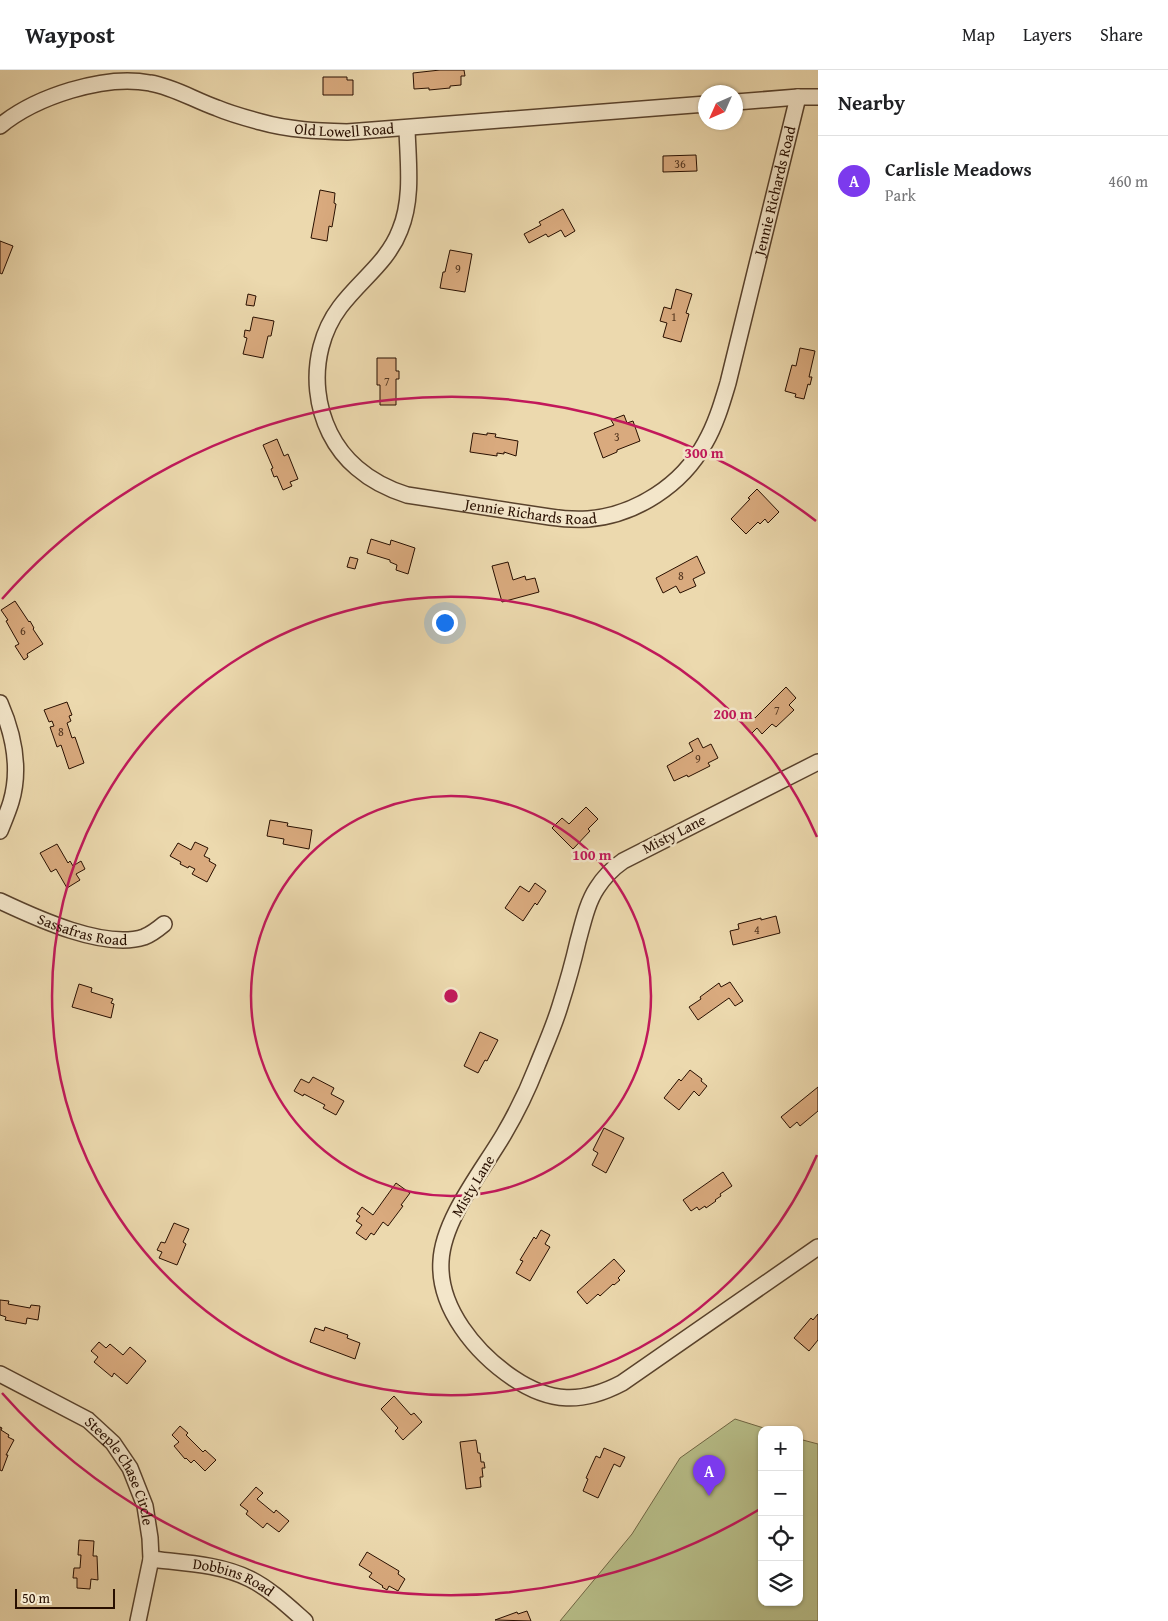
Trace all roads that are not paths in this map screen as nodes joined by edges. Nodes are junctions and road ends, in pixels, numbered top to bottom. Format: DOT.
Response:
graph roads {
  1 [pos="798,97"];
  2 [pos="818,97"];
  3 [pos="743,101"];
  4 [pos="698,105"];
  5 [pos="0,126"];
  6 [pos="407,129"];
  7 [pos="0,703"];
  8 [pos="818,762"];
  9 [pos="0,831"];
  10 [pos="0,901"];
  11 [pos="164,924"];
  12 [pos="818,1247"];
  13 [pos="0,1374"];
  14 [pos="151,1558"];
  15 [pos="138,1621"];
  16 [pos="305,1621"];
  1 -- 2 [label="street"];
  1 -- 3 [label="street"];
  1 -- 6 [label="street, Jennie Richards Road"];
  4 -- 6 [label="street, Old Lowell Road"];
  5 -- 6 [label="street, Old Lowell Road"];
  7 -- 9 [label="street"];
  8 -- 12 [label="street, Misty Lane"];
  10 -- 11 [label="street, Sassafras Road"];
  13 -- 14 [label="street, Steeple Chase Circle"];
  14 -- 15 [label="street, Steeple Chase Circle"];
  14 -- 16 [label="street, Dobbins Road"];
}
